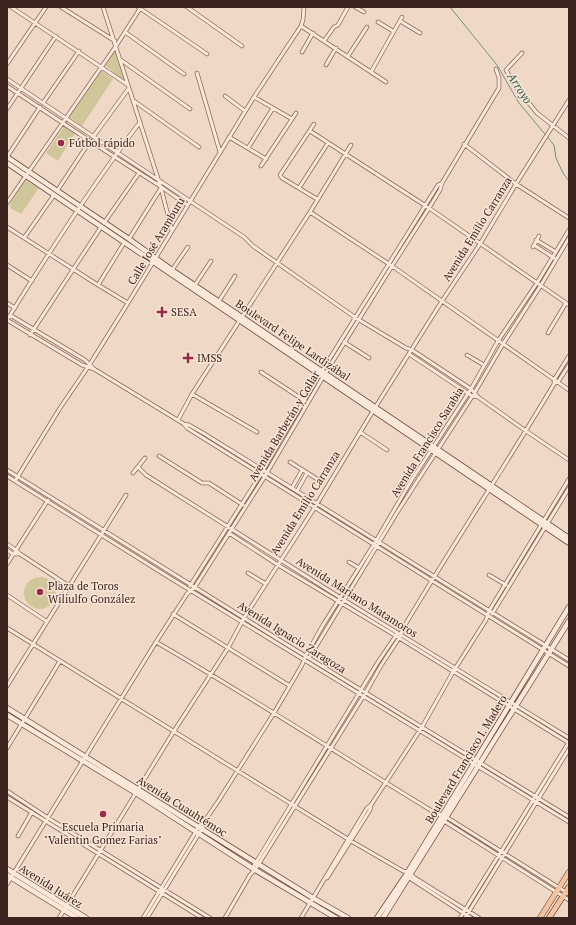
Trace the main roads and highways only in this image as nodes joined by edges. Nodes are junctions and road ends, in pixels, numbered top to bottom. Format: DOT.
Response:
graph roads {
  1 [pos="7,157"];
  2 [pos="7,163"];
  3 [pos="28,174"];
  4 [pos="78,209"];
  5 [pos="154,260"];
  6 [pos="197,289"];
  7 [pos="241,319"];
  8 [pos="569,541"];
  9 [pos="569,607"];
  10 [pos="569,621"];
  11 [pos="7,708"];
  12 [pos="7,714"];
  13 [pos="477,762"];
  14 [pos="137,791"];
  15 [pos="7,869"];
  16 [pos="569,872"];
  17 [pos="407,874"];
  18 [pos="11,875"];
  19 [pos="569,887"];
  20 [pos="566,894"];
  21 [pos="65,908"];
  22 [pos="77,918"];
  23 [pos="86,918"];
  24 [pos="336,918"];
  25 [pos="348,918"];
  26 [pos="378,918"];
  27 [pos="383,918"];
  28 [pos="540,918"];
  29 [pos="549,918"];
  1 -- 3 [label="main road, Boulevard Felipe Lardizábal"];
  2 -- 3 [label="main road, Boulevard Felipe Lardizábal"];
  3 -- 4 [label="main road, Boulevard Felipe Lardizábal"];
  4 -- 5 [label="main road, Boulevard Felipe Lardizábal"];
  4 -- 5 [label="main road, Boulevard Felipe Lardizábal"];
  5 -- 6 [label="main road, Boulevard Felipe Lardizábal"];
  5 -- 6 [label="main road, Boulevard Felipe Lardizábal"];
  6 -- 7 [label="main road, Boulevard Felipe Lardizábal"];
  6 -- 7 [label="main road, Boulevard Felipe Lardizábal"];
  7 -- 8 [label="main road, Boulevard Felipe Lardizábal"];
  9 -- 13 [label="main road, Boulevard Francisco I. Madero"];
  10 -- 13 [label="main road, Boulevard Francisco I. Madero"];
  11 -- 14 [label="main road, Avenida Cuauhtémoc"];
  12 -- 14 [label="main road, Avenida Cuauhtémoc"];
  13 -- 17 [label="main road, Boulevard Francisco I. Madero"];
  14 -- 24 [label="main road, Avenida Cuauhtémoc"];
  14 -- 25 [label="main road, Avenida Cuauhtémoc"];
  15 -- 18 [label="main road, Avenida Juárez"];
  16 -- 28 [label="main road"];
  17 -- 26 [label="main road, Boulevard Francisco I. Madero"];
  17 -- 27 [label="main road, Boulevard Francisco I. Madero"];
  18 -- 21 [label="main road, Avenida Juárez"];
  19 -- 20 [label="main road"];
  20 -- 29 [label="main road"];
  21 -- 22 [label="main road, Avenida Juárez"];
  21 -- 23 [label="main road, Avenida Juárez"];
}
